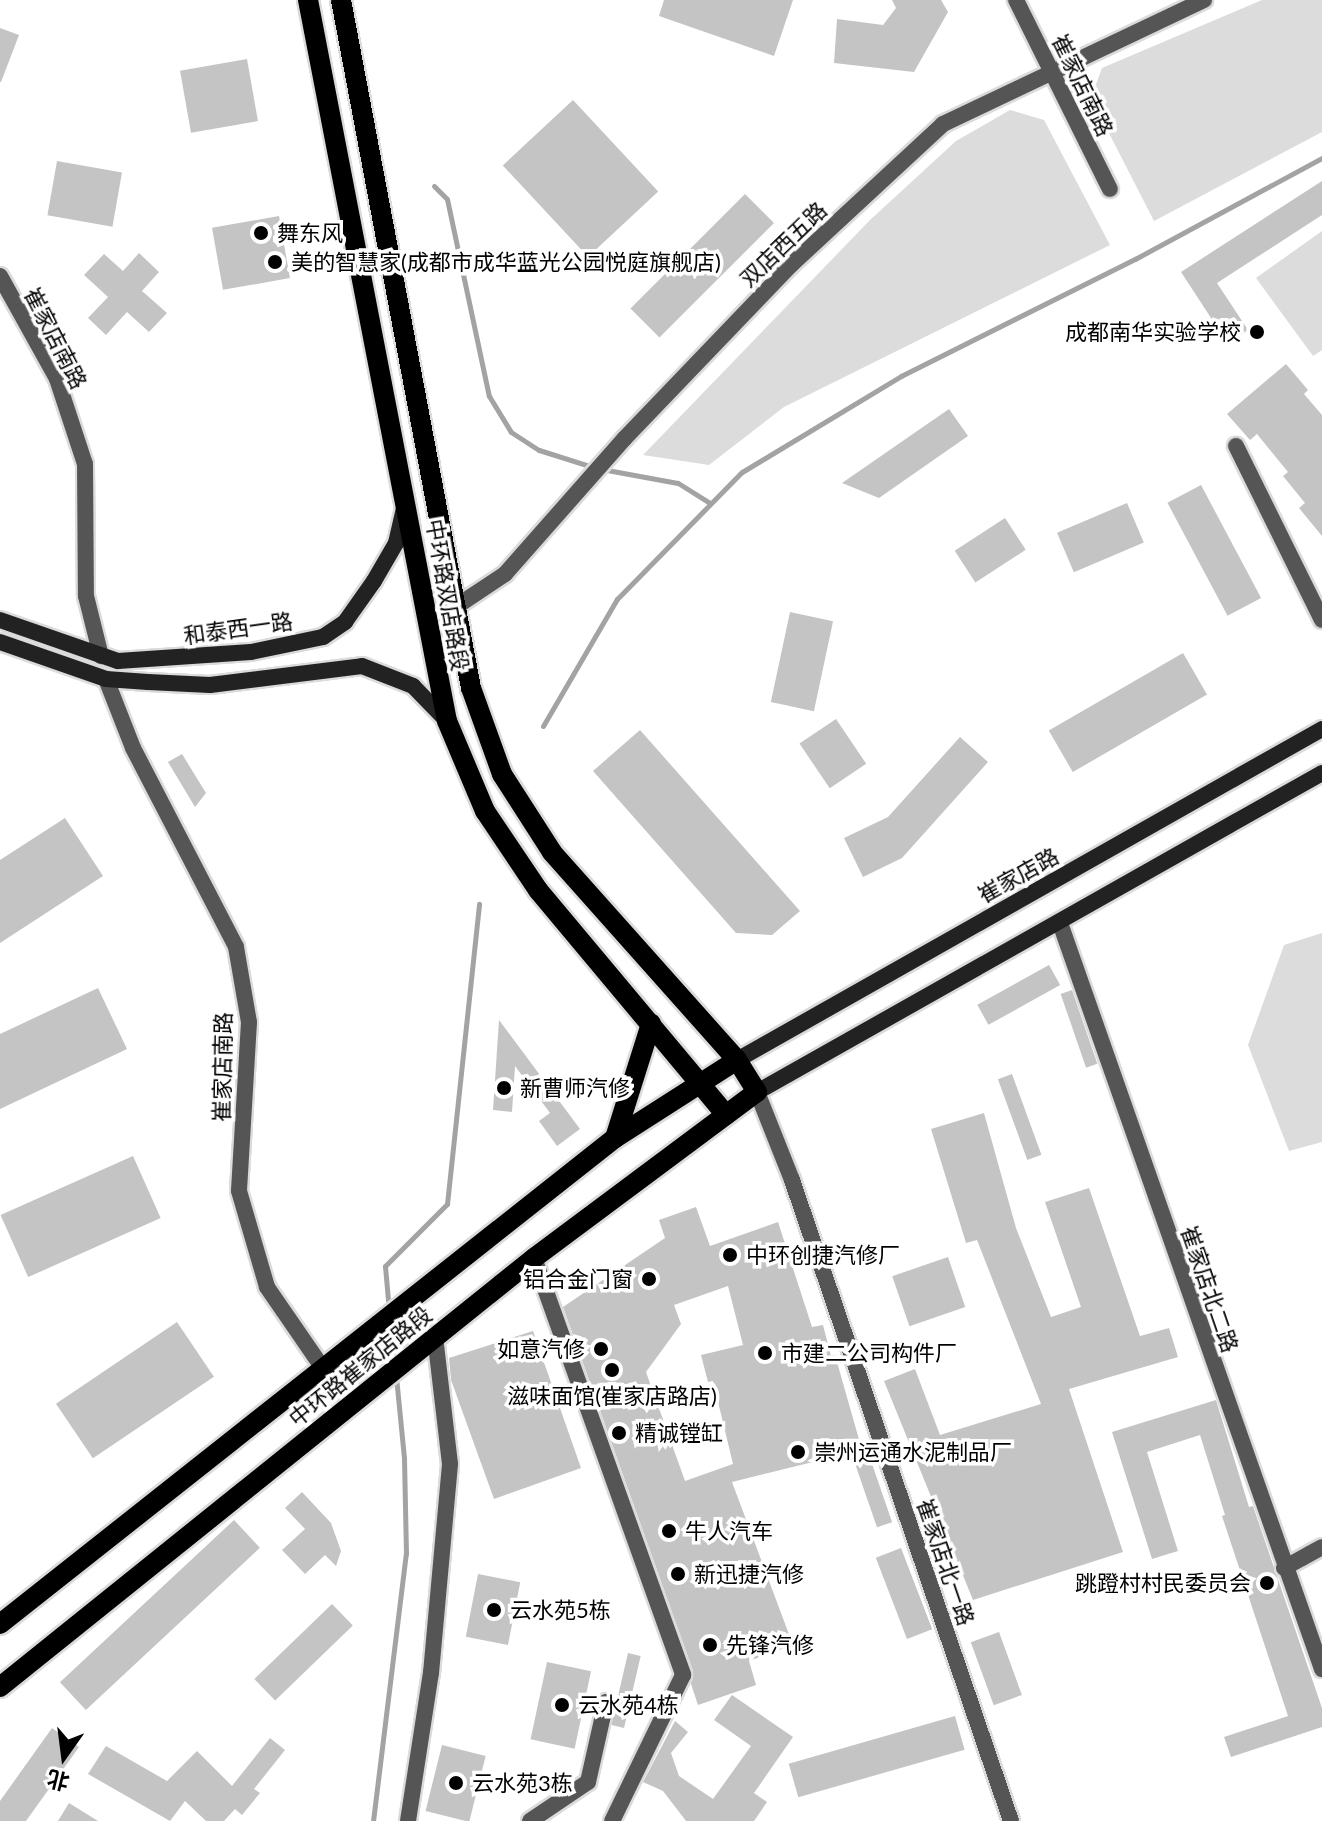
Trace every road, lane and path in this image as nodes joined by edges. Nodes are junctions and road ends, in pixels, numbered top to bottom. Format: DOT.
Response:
graph roads {
  1 [pos="308,0"];
  2 [pos="341,0"];
  3 [pos="1016,0"];
  4 [pos="1204,0"];
  5 [pos="1051,70"];
  6 [pos="1110,189"];
  7 [pos="0,276"];
  8 [pos="1236,446"];
  9 [pos="406,498"];
  10 [pos="457,606"];
  11 [pos="0,620"];
  12 [pos="1322,620"];
  13 [pos="0,642"];
  14 [pos="101,656"];
  15 [pos="106,679"];
  16 [pos="447,721"];
  17 [pos="1322,729"];
  18 [pos="1322,773"];
  19 [pos="1060,923"];
  20 [pos="651,1024"];
  21 [pos="737,1060"];
  22 [pos="701,1081"];
  23 [pos="757,1092"];
  24 [pos="726,1115"];
  25 [pos="615,1138"];
  26 [pos="534,1258"];
  27 [pos="430,1340"];
  28 [pos="324,1370"];
  29 [pos="1322,1547"];
  30 [pos="1284,1568"];
  31 [pos="0,1624"];
  32 [pos="1322,1669"];
  33 [pos="0,1687"];
  34 [pos="606,1702"];
  35 [pos="408,1821"];
  36 [pos="530,1821"];
  37 [pos="612,1821"];
  38 [pos="1011,1821"];
  1 -- 9 [label="main road, 中环路双店路段"];
  2 -- 10 [label="main road, 中环路双店路段"];
  3 -- 5 [label="street, 崔家店南路"];
  4 -- 5 [label="street, 双店西五路"];
  5 -- 6 [label="street, 崔家店南路"];
  5 -- 10 [label="street, 双店西五路"];
  7 -- 14 [label="street, 崔家店南路"];
  8 -- 12 [label="street"];
  9 -- 14 [label="main road, 和泰西一路"];
  9 -- 16 [label="main road, 中环路双店路段"];
  10 -- 21 [label="main road, 中环路双店路段"];
  11 -- 14 [label="main road, 和泰西一路"];
  13 -- 15 [label="main road"];
  15 -- 16 [label="main road"];
  15 -- 28 [label="street, 崔家店南路"];
  16 -- 20 [label="main road, 中环路双店路段"];
  17 -- 21 [label="main road, 崔家店路"];
  18 -- 19 [label="main road"];
  19 -- 23 [label="main road"];
  19 -- 30 [label="street, 崔家店北二路"];
  20 -- 22 [label="main road, 中环路双店路段"];
  20 -- 25 [label="main road"];
  21 -- 22 [label="main road, 中环路崔家店路段"];
  21 -- 23 [label="main road, 中环路双店路段"];
  22 -- 24 [label="main road, 中环路双店路段"];
  22 -- 25 [label="main road, 中环路崔家店路段"];
  23 -- 24 [label="main road, 中环路崔家店路段"];
  23 -- 38 [label="street, 崔家店北一路"];
  24 -- 26 [label="main road, 中环路崔家店路段"];
  25 -- 28 [label="main road, 中环路崔家店路段"];
  26 -- 27 [label="main road, 中环路崔家店路段"];
  26 -- 37 [label="street"];
  27 -- 33 [label="main road, 中环路崔家店路段"];
  27 -- 35 [label="street"];
  28 -- 31 [label="main road, 中环路崔家店路段"];
  29 -- 30 [label="street"];
  30 -- 32 [label="street, 崔家店北二路"];
  34 -- 36 [label="street"];
}
